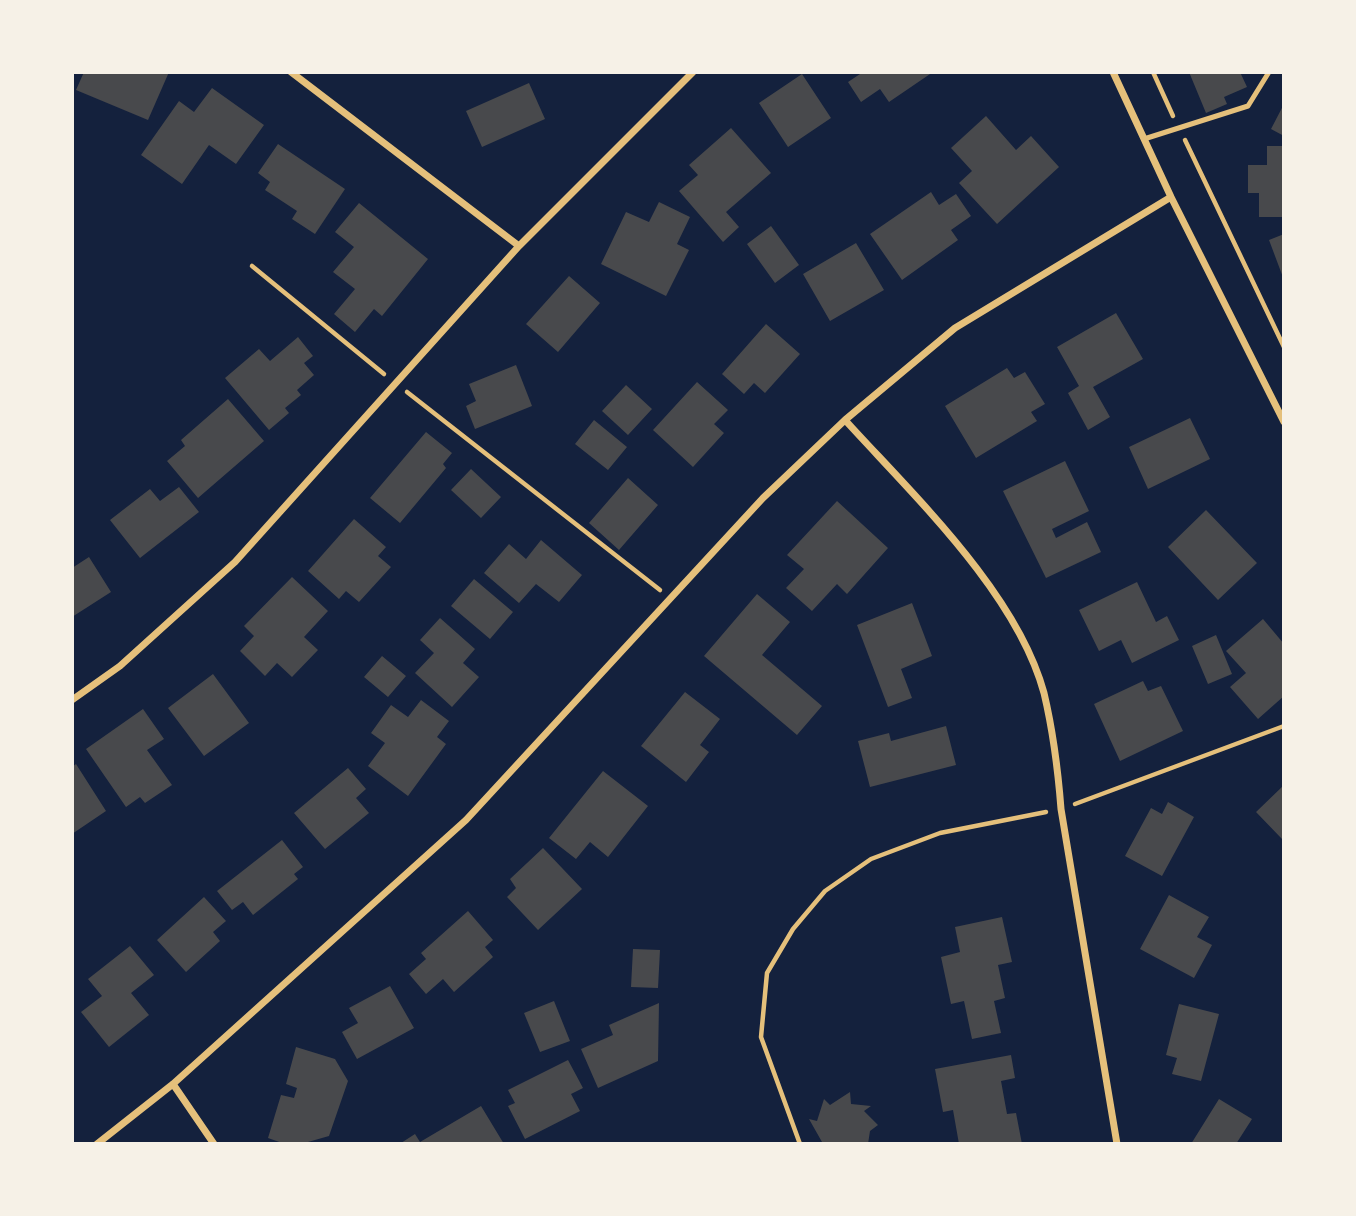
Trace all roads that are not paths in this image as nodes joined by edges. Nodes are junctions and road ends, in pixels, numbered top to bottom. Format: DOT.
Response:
graph roads {
  1 [pos="292,72"];
  2 [pos="693,72"];
  3 [pos="1112,72"];
  4 [pos="1269,72"];
  5 [pos="1143,139"];
  6 [pos="1171,197"];
  7 [pos="519,246"];
  8 [pos="845,420"];
  9 [pos="1284,422"];
  10 [pos="72,700"];
  11 [pos="173,1084"];
  12 [pos="97,1144"];
  13 [pos="214,1144"];
  14 [pos="1117,1144"];
  1 -- 7 [label="street"];
  2 -- 7 [label="street"];
  3 -- 5 [label="street"];
  4 -- 5 [label="lane"];
  5 -- 6 [label="street"];
  6 -- 8 [label="street"];
  6 -- 9 [label="street"];
  7 -- 10 [label="street"];
  8 -- 11 [label="street"];
  8 -- 14 [label="street"];
  11 -- 12 [label="street"];
  11 -- 13 [label="street"];
}
